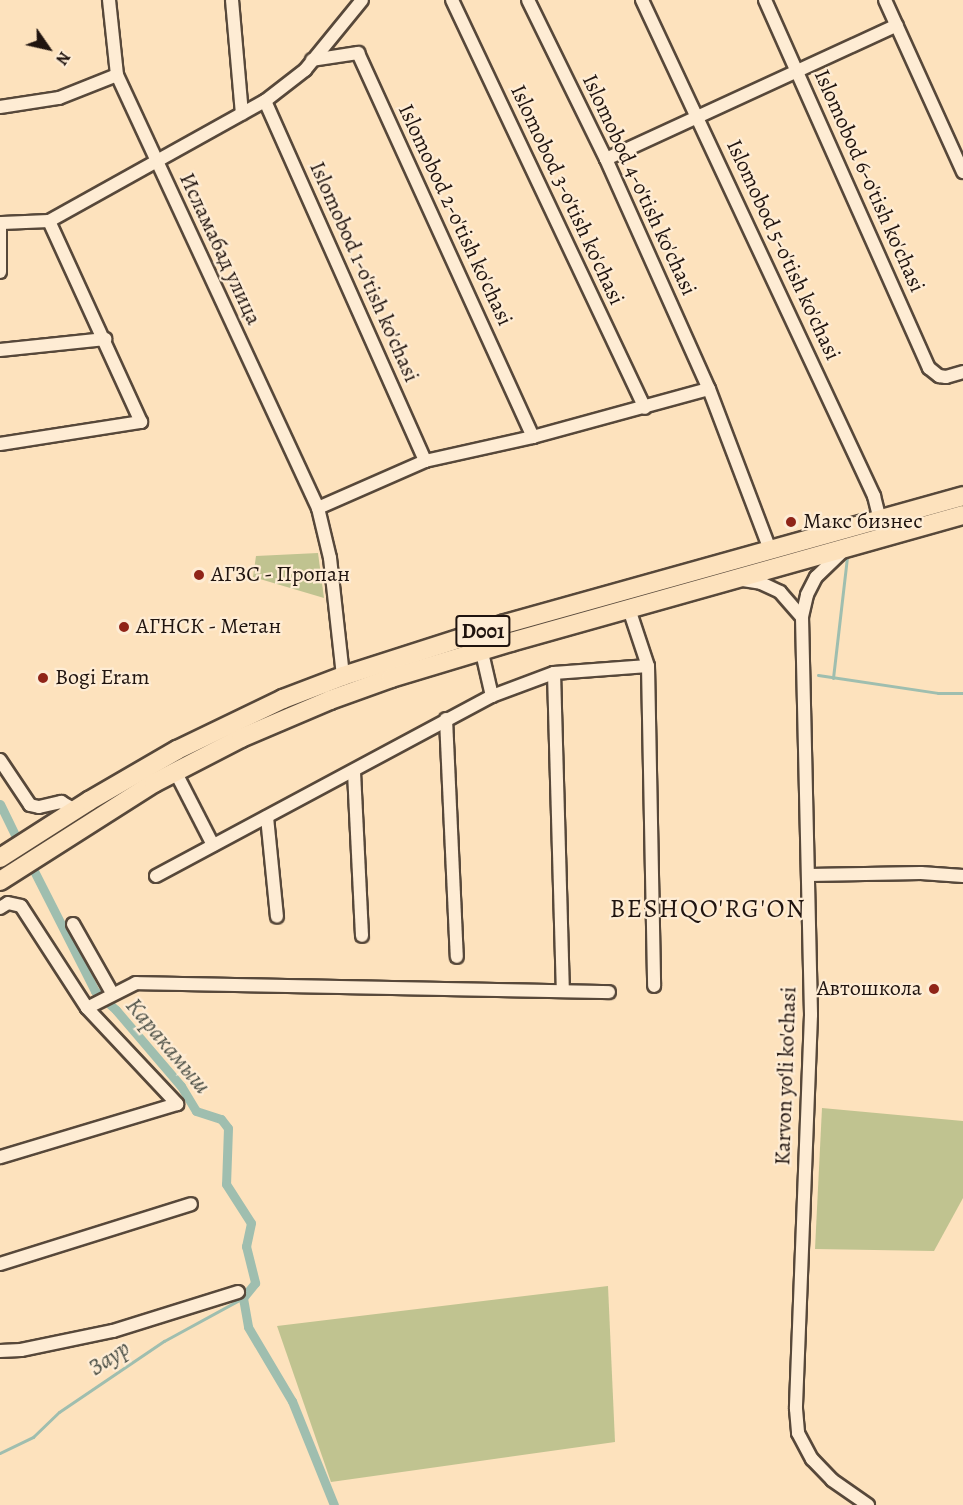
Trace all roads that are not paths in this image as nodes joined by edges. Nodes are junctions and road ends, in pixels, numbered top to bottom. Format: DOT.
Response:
graph roads {
  1 [pos="109,0"];
  2 [pos="232,0"];
  3 [pos="362,0"];
  4 [pos="452,0"];
  5 [pos="528,0"];
  6 [pos="642,0"];
  7 [pos="765,0"];
  8 [pos="885,0"];
  9 [pos="897,25"];
  10 [pos="312,60"];
  11 [pos="798,71"];
  12 [pos="117,75"];
  13 [pos="265,100"];
  14 [pos="0,107"];
  15 [pos="242,114"];
  16 [pos="697,117"];
  17 [pos="606,159"];
  18 [pos="156,162"];
  19 [pos="963,172"];
  20 [pos="50,221"];
  21 [pos="1,223"];
  22 [pos="0,272"];
  23 [pos="105,339"];
  24 [pos="0,350"];
  25 [pos="963,372"];
  26 [pos="709,389"];
  27 [pos="645,408"];
  28 [pos="533,437"];
  29 [pos="0,444"];
  30 [pos="425,461"];
  31 [pos="963,496"];
  32 [pos="318,508"];
  33 [pos="963,515"];
  34 [pos="880,519"];
  35 [pos="848,548"];
  36 [pos="770,550"];
  37 [pos="693,572"];
  38 [pos="736,579"];
  39 [pos="698,590"];
  40 [pos="629,609"];
  41 [pos="802,617"];
  42 [pos="505,624"];
  43 [pos="511,642"];
  44 [pos="483,657"];
  45 [pos="648,666"];
  46 [pos="554,673"];
  47 [pos="343,676"];
  48 [pos="492,696"];
  49 [pos="446,719"];
  50 [pos="0,760"];
  51 [pos="175,771"];
  52 [pos="354,772"];
  53 [pos="75,810"];
  54 [pos="267,817"];
  55 [pos="213,845"];
  56 [pos="37,846"];
  57 [pos="0,858"];
  58 [pos="809,875"];
  59 [pos="156,876"];
  60 [pos="963,876"];
  61 [pos="5,878"];
  62 [pos="0,908"];
  63 [pos="277,917"];
  64 [pos="73,924"];
  65 [pos="362,936"];
  66 [pos="458,957"];
  67 [pos="654,986"];
  68 [pos="563,989"];
  69 [pos="609,992"];
  70 [pos="112,993"];
  71 [pos="87,1008"];
  72 [pos="0,1157"];
  73 [pos="191,1203"];
  74 [pos="0,1264"];
  75 [pos="238,1292"];
  76 [pos="0,1351"];
  77 [pos="868,1505"];
  1 -- 12 [label="street, Исламабад улица"];
  2 -- 15 [label="street"];
  3 -- 10 [label="street"];
  4 -- 27 [label="street, Islomobod 3-o'tish ko'chasi"];
  5 -- 17 [label="street, Islomobod 4-o'tish ko'chasi"];
  6 -- 16 [label="street, Islomobod 5-o'tish ko'chasi"];
  7 -- 11 [label="street, Islomobod 6-o'tish ko'chasi"];
  8 -- 9 [label="street"];
  9 -- 11 [label="street"];
  9 -- 19 [label="street"];
  10 -- 13 [label="street"];
  10 -- 28 [label="street, Islomobod 2-o'tish ko'chasi"];
  11 -- 16 [label="street"];
  11 -- 25 [label="street, Islomobod 6-o'tish ko'chasi"];
  12 -- 14 [label="street"];
  12 -- 18 [label="street, Исламабад улица"];
  13 -- 15 [label="street"];
  13 -- 30 [label="street, Islomobod 1-o'tish ko'chasi"];
  15 -- 18 [label="street"];
  16 -- 17 [label="street"];
  16 -- 34 [label="street, Islomobod 5-o'tish ko'chasi"];
  17 -- 26 [label="street, Islomobod 4-o'tish ko'chasi"];
  18 -- 20 [label="street"];
  18 -- 32 [label="street, Исламабад улица"];
  20 -- 21 [label="street"];
  20 -- 23 [label="street"];
  21 -- 22 [label="street"];
  23 -- 24 [label="street"];
  23 -- 29 [label="street"];
  26 -- 27 [label="street"];
  26 -- 36 [label="street, Islomobod 4-o'tish ko'chasi"];
  27 -- 28 [label="street"];
  28 -- 30 [label="street"];
  30 -- 32 [label="street"];
  31 -- 34 [label="highway, D001"];
  32 -- 47 [label="street, Исламабад улица"];
  33 -- 35 [label="highway, D001"];
  34 -- 36 [label="highway, D001"];
  35 -- 38 [label="highway, D001"];
  35 -- 41 [label="street, Karvon yo‘li ko'chasi"];
  36 -- 37 [label="highway, D001"];
  37 -- 39 [label="highway"];
  37 -- 42 [label="highway, D001"];
  38 -- 39 [label="highway, D001"];
  38 -- 41 [label="street"];
  39 -- 40 [label="highway, D001"];
  40 -- 43 [label="highway, D001"];
  40 -- 45 [label="street"];
  41 -- 58 [label="street, Karvon yo‘li ko'chasi"];
  42 -- 43 [label="highway"];
  42 -- 47 [label="highway, D001"];
  43 -- 51 [label="highway, D001"];
  44 -- 48 [label="street"];
  45 -- 46 [label="street"];
  45 -- 67 [label="street"];
  46 -- 48 [label="street"];
  46 -- 68 [label="street"];
  47 -- 53 [label="highway, D001"];
  48 -- 49 [label="street"];
  49 -- 52 [label="street"];
  49 -- 66 [label="street"];
  50 -- 53 [label="street"];
  51 -- 55 [label="street"];
  51 -- 56 [label="highway, D001"];
  52 -- 54 [label="street"];
  52 -- 65 [label="street"];
  53 -- 56 [label="highway, D001"];
  54 -- 55 [label="street"];
  54 -- 63 [label="street"];
  55 -- 59 [label="street"];
  56 -- 57 [label="highway, D001"];
  56 -- 61 [label="highway, D001"];
  58 -- 60 [label="street"];
  58 -- 77 [label="street, Karvon yo‘li ko'chasi"];
  62 -- 71 [label="street"];
  64 -- 70 [label="street"];
  68 -- 69 [label="street"];
  68 -- 70 [label="street"];
  70 -- 71 [label="street"];
  71 -- 72 [label="street"];
  73 -- 74 [label="street"];
  75 -- 76 [label="street"];
}
